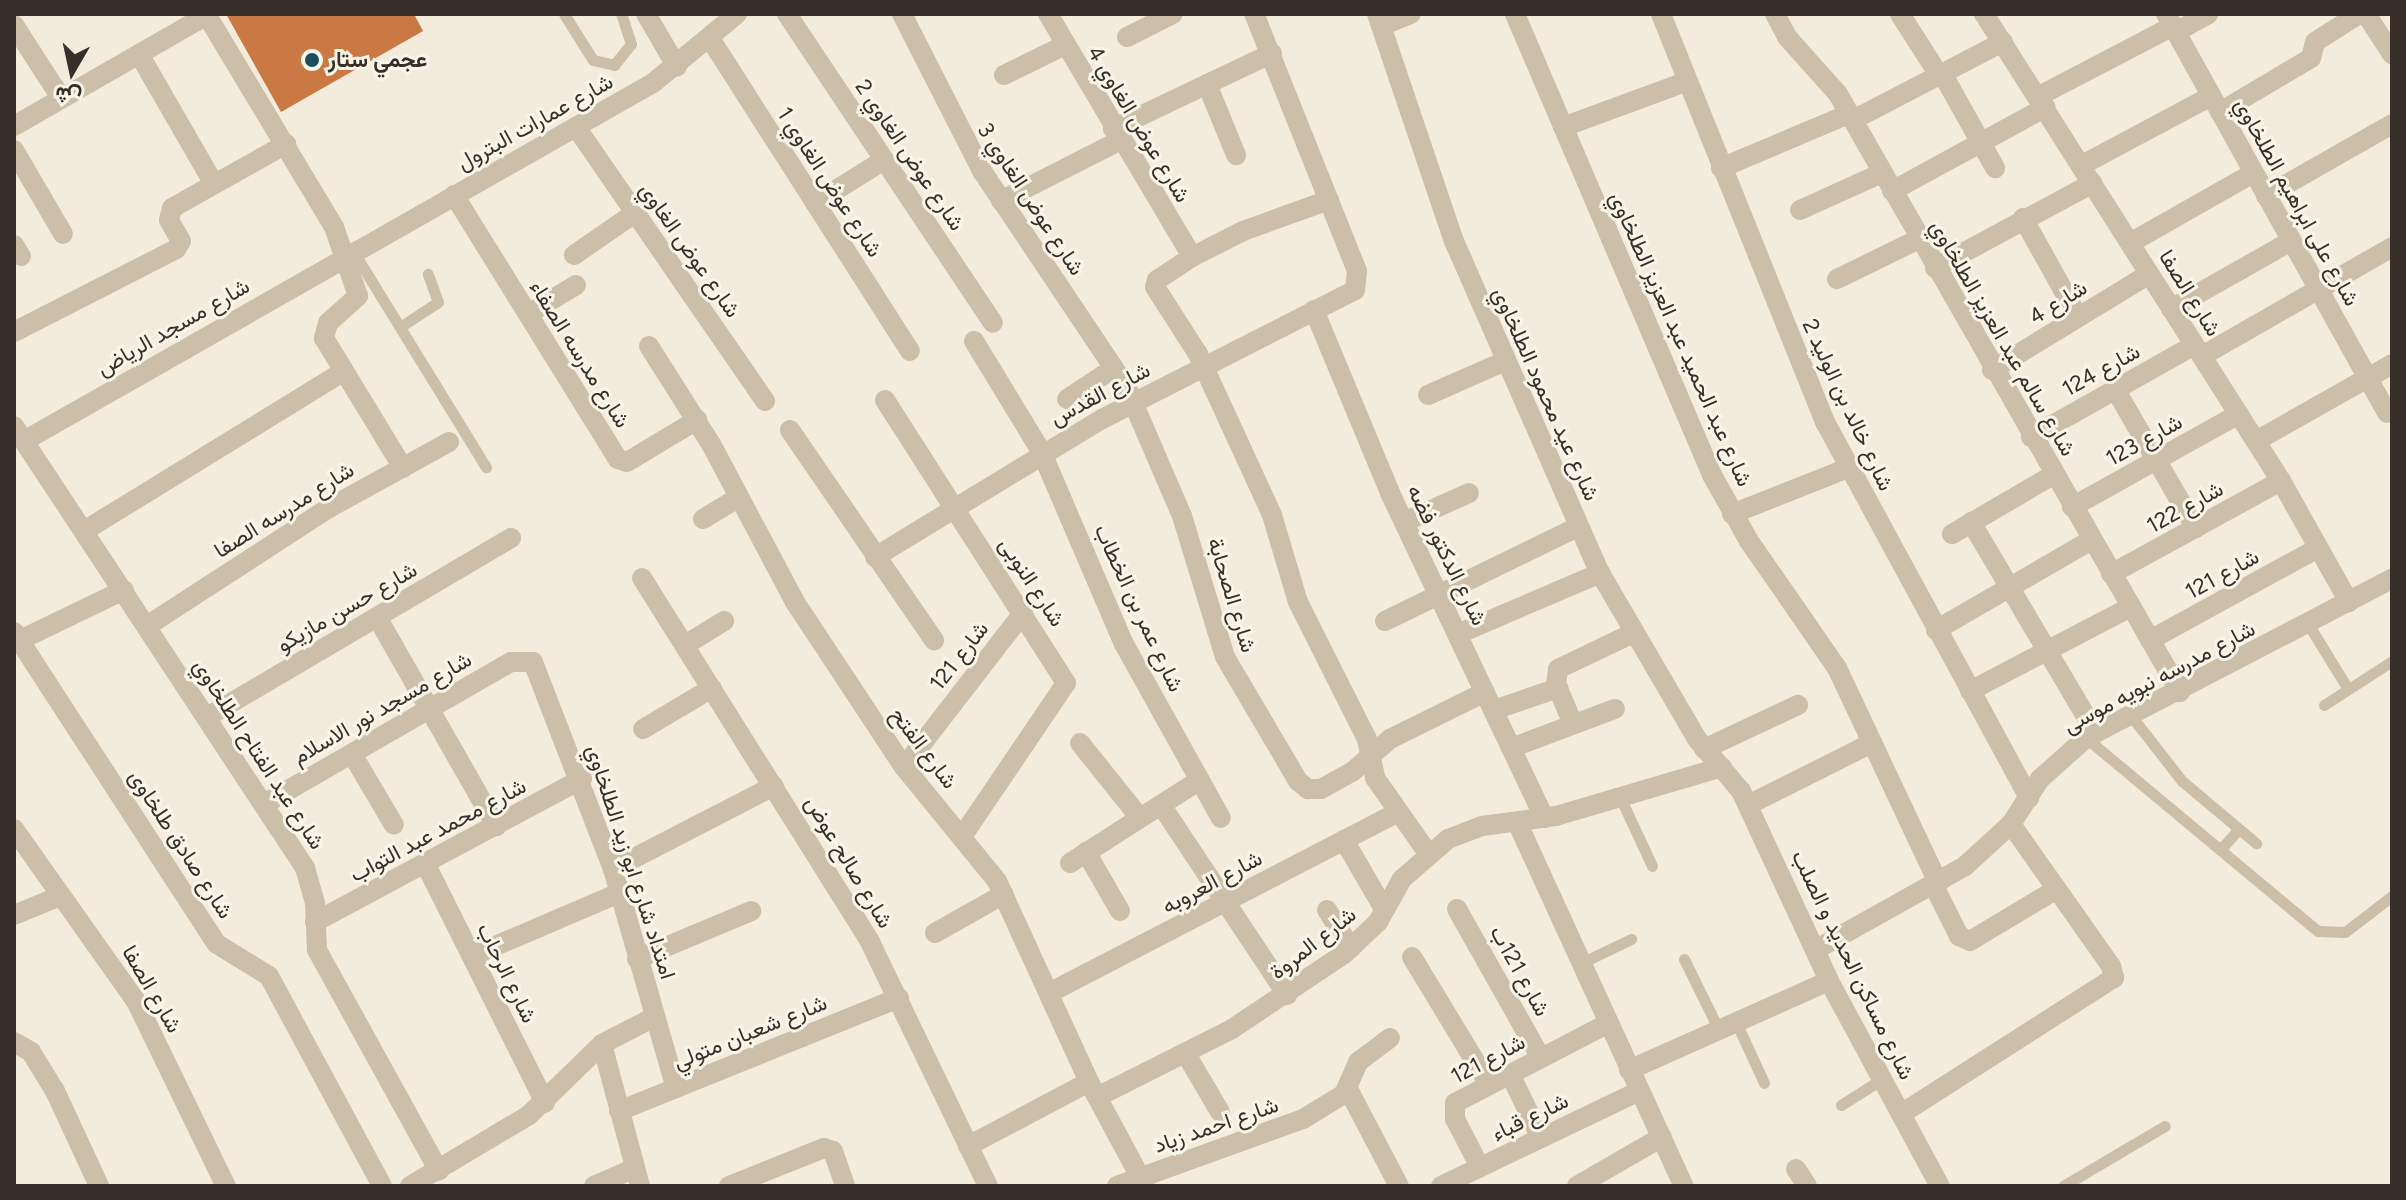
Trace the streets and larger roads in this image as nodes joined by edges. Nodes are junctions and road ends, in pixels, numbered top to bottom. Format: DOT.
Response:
graph roads {
  1 [pos="207,14"];
  2 [pos="646,14"];
  3 [pos="737,14"];
  4 [pos="787,14"];
  5 [pos="902,14"];
  6 [pos="1048,14"];
  7 [pos="1173,14"];
  8 [pos="1254,14"];
  9 [pos="1411,14"];
  10 [pos="1515,14"];
  11 [pos="1661,14"];
  12 [pos="1775,14"];
  13 [pos="1900,14"];
  14 [pos="2208,14"];
  15 [pos="2359,14"];
  16 [pos="2366,14"];
  17 [pos="1989,15"];
  18 [pos="1379,20"];
  19 [pos="2172,24"];
  20 [pos="14,25"];
  21 [pos="1127,37"];
  22 [pos="711,40"];
  23 [pos="2003,42"];
  24 [pos="1065,45"];
  25 [pos="2390,47"];
  26 [pos="1272,53"];
  27 [pos="139,54"];
  28 [pos="677,67"];
  29 [pos="1941,74"];
  30 [pos="1004,75"];
  31 [pos="1685,82"];
  32 [pos="1207,84"];
  33 [pos="61,98"];
  34 [pos="2043,102"];
  35 [pos="2216,104"];
  36 [pos="1851,117"];
  37 [pos="2392,124"];
  38 [pos="14,126"];
  39 [pos="576,127"];
  40 [pos="1563,127"];
  41 [pos="1116,135"];
  42 [pos="1981,142"];
  43 [pos="286,144"];
  44 [pos="14,150"];
  45 [pos="1236,155"];
  46 [pos="884,160"];
  47 [pos="2082,165"];
  48 [pos="1721,168"];
  49 [pos="1995,168"];
  50 [pos="2253,173"];
  51 [pos="1887,182"];
  52 [pos="2093,183"];
  53 [pos="214,184"];
  54 [pos="454,195"];
  55 [pos="2266,196"];
  56 [pos="1329,200"];
  57 [pos="1001,201"];
  58 [pos="815,203"];
  59 [pos="1800,210"];
  60 [pos="635,213"];
  61 [pos="2023,218"];
  62 [pos="63,234"];
  63 [pos="1919,239"];
  64 [pos="2291,241"];
  65 [pos="2130,243"];
  66 [pos="2392,247"];
  67 [pos="349,254"];
  68 [pos="574,255"];
  69 [pos="1192,257"];
  70 [pos="1935,268"];
  71 [pos="2149,274"];
  72 [pos="1837,279"];
  73 [pos="576,285"];
  74 [pos="2317,288"];
  75 [pos="2171,309"];
  76 [pos="1314,310"];
  77 [pos="528,314"];
  78 [pos="2078,317"];
  79 [pos="993,323"];
  80 [pos="14,332"];
  81 [pos="974,341"];
  82 [pos="649,346"];
  83 [pos="910,351"];
  84 [pos="2198,351"];
  85 [pos="1505,361"];
  86 [pos="2392,364"];
  87 [pos="1203,367"];
  88 [pos="1114,368"];
  89 [pos="1992,370"];
  90 [pos="344,371"];
  91 [pos="2368,378"];
  92 [pos="2115,389"];
  93 [pos="1428,395"];
  94 [pos="1067,399"];
  95 [pos="885,400"];
  96 [pos="765,401"];
  97 [pos="1131,403"];
  98 [pos="2387,413"];
  99 [pos="2239,414"];
  100 [pos="697,420"];
  101 [pos="790,430"];
  102 [pos="19,433"];
  103 [pos="2031,437"];
  104 [pos="2256,441"];
  105 [pos="449,442"];
  106 [pos="1042,453"];
  107 [pos="2156,460"];
  108 [pos="403,468"];
  109 [pos="1848,468"];
  110 [pos="2053,475"];
  111 [pos="2281,481"];
  112 [pos="1469,493"];
  113 [pos="738,498"];
  114 [pos="2072,507"];
  115 [pos="955,508"];
  116 [pos="1732,514"];
  117 [pos="703,519"];
  118 [pos="1404,522"];
  119 [pos="1971,522"];
  120 [pos="1578,527"];
  121 [pos="2196,528"];
  122 [pos="84,531"];
  123 [pos="1952,534"];
  124 [pos="511,538"];
  125 [pos="2091,540"];
  126 [pos="2316,549"];
  127 [pos="875,557"];
  128 [pos="1600,573"];
  129 [pos="2111,574"];
  130 [pos="642,578"];
  131 [pos="2392,579"];
  132 [pos="2010,587"];
  133 [pos="124,590"];
  134 [pos="1439,594"];
  135 [pos="2349,602"];
  136 [pos="2131,607"];
  137 [pos="1023,613"];
  138 [pos="377,617"];
  139 [pos="724,621"];
  140 [pos="1385,621"];
  141 [pos="147,626"];
  142 [pos="1936,630"];
  143 [pos="1633,633"];
  144 [pos="1458,634"];
  145 [pos="16,638"];
  146 [pos="934,640"];
  147 [pos="2150,640"];
  148 [pos="685,645"];
  149 [pos="2047,651"];
  150 [pos="526,658"];
  151 [pos="712,688"];
  152 [pos="1558,688"];
  153 [pos="1970,691"];
  154 [pos="2180,692"];
  155 [pos="1490,701"];
  156 [pos="1798,705"];
  157 [pos="430,709"];
  158 [pos="1615,709"];
  159 [pos="207,717"];
  160 [pos="1573,724"];
  161 [pos="643,729"];
  162 [pos="2091,736"];
  163 [pos="1080,743"];
  164 [pos="1872,743"];
  165 [pos="1511,748"];
  166 [pos="1704,749"];
  167 [pos="352,754"];
  168 [pos="1370,756"];
  169 [pos="904,767"];
  170 [pos="1722,767"];
  171 [pos="582,779"];
  172 [pos="1200,780"];
  173 [pos="774,786"];
  174 [pos="2029,798"];
  175 [pos="264,804"];
  176 [pos="1161,805"];
  177 [pos="1748,805"];
  178 [pos="1396,813"];
  179 [pos="1140,818"];
  180 [pos="1221,818"];
  181 [pos="1544,818"];
  182 [pos="1517,822"];
  183 [pos="2011,824"];
  184 [pos="394,825"];
  185 [pos="496,826"];
  186 [pos="14,829"];
  187 [pos="963,835"];
  188 [pos="1344,840"];
  189 [pos="1428,853"];
  190 [pos="426,865"];
  191 [pos="613,869"];
  192 [pos="1936,885"];
  193 [pos="2057,889"];
  194 [pos="619,893"];
  195 [pos="1004,894"];
  196 [pos="60,896"];
  197 [pos="1225,902"];
  198 [pos="1384,909"];
  199 [pos="1457,909"];
  200 [pos="1327,910"];
  201 [pos="751,911"];
  202 [pos="1120,911"];
  203 [pos="14,915"];
  204 [pos="315,922"];
  205 [pos="935,933"];
  206 [pos="1351,948"];
  207 [pos="1815,950"];
  208 [pos="472,956"];
  209 [pos="1412,957"];
  210 [pos="637,959"];
  211 [pos="1829,981"];
  212 [pos="1049,993"];
  213 [pos="1287,995"];
  214 [pos="899,998"];
  215 [pos="654,1017"];
  216 [pos="1607,1024"];
  217 [pos="1390,1038"];
  218 [pos="19,1043"];
  219 [pos="602,1044"];
  220 [pos="1186,1054"];
  221 [pos="1541,1058"];
  222 [pos="1629,1070"];
  223 [pos="1510,1074"];
  224 [pos="1489,1084"];
  225 [pos="676,1088"];
  226 [pos="1093,1089"];
  227 [pos="1348,1089"];
  228 [pos="1639,1091"];
  229 [pos="545,1103"];
  230 [pos="619,1111"];
  231 [pos="1220,1112"];
  232 [pos="1901,1114"];
  233 [pos="1662,1137"];
  234 [pos="1541,1138"];
  235 [pos="968,1146"];
  236 [pos="1480,1167"];
  237 [pos="439,1171"];
  238 [pos="637,1177"];
  239 [pos="1142,1181"];
  240 [pos="738,1184"];
  241 [pos="99,1186"];
  242 [pos="226,1186"];
  243 [pos="382,1186"];
  244 [pos="410,1186"];
  245 [pos="594,1186"];
  246 [pos="845,1186"];
  247 [pos="988,1186"];
  248 [pos="1117,1186"];
  249 [pos="1399,1186"];
  250 [pos="1441,1186"];
  251 [pos="1577,1186"];
  252 [pos="1684,1186"];
  253 [pos="1939,1186"];
  1 -- 27 [label="street"];
  1 -- 43 [label="street"];
  2 -- 28 [label="street"];
  3 -- 22 [label="street, شارع عمارات البترول"];
  4 -- 46 [label="street, شارع عوض الغاوي 2"];
  5 -- 57 [label="street, شارع عوض الغاوي 3"];
  6 -- 24 [label="street, شارع عوض الغاوي 4"];
  7 -- 21 [label="street"];
  8 -- 26 [label="street"];
  9 -- 18 [label="street"];
  10 -- 40 [label="street, شارع عبد الحميد عبد العزيز الطلخاوي"];
  11 -- 31 [label="street, شارع خالد بن الوليد 2"];
  12 -- 36 [label="street, شارع سالم عبد العزيز الطلخاوي"];
  13 -- 29 [label="street"];
  14 -- 19 [label="street"];
  15 -- 35 [label="street"];
  16 -- 25 [label="street"];
  17 -- 23 [label="street, شارع الصفا"];
  18 -- 85 [label="street, شارع عيد محمود الطلخاوي"];
  19 -- 34 [label="street"];
  19 -- 35 [label="street, شارع على ابراهيم الطلخاوي"];
  20 -- 33 [label="street"];
  22 -- 28 [label="street, شارع عمارات البترول"];
  22 -- 58 [label="street, شارع عوض الغاوي 1"];
  23 -- 29 [label="street"];
  23 -- 34 [label="street, شارع الصفا"];
  24 -- 30 [label="street"];
  24 -- 41 [label="street, شارع عوض الغاوي 4"];
  26 -- 32 [label="street"];
  26 -- 56 [label="street"];
  27 -- 33 [label="street"];
  27 -- 53 [label="street"];
  28 -- 39 [label="street, شارع عمارات البترول"];
  29 -- 36 [label="street"];
  29 -- 42 [label="street"];
  31 -- 40 [label="street"];
  31 -- 48 [label="street, شارع خالد بن الوليد 2"];
  32 -- 41 [label="street"];
  32 -- 45 [label="street"];
  33 -- 38 [label="street"];
  34 -- 42 [label="street"];
  34 -- 47 [label="street, شارع الصفا"];
  35 -- 47 [label="street"];
  35 -- 50 [label="street, شارع على ابراهيم الطلخاوي"];
  36 -- 48 [label="street"];
  36 -- 51 [label="street, شارع سالم عبد العزيز الطلخاوي"];
  37 -- 55 [label="street"];
  39 -- 54 [label="street, شارع عمارات البترول"];
  39 -- 60 [label="street, شارع عوض الغاوي"];
  40 -- 116 [label="street, شارع عبد الحميد عبد العزيز الطلخاوي"];
  41 -- 57 [label="street"];
  41 -- 69 [label="street, شارع عوض الغاوي 4"];
  42 -- 49 [label="street"];
  42 -- 51 [label="street"];
  43 -- 53 [label="street"];
  43 -- 67 [label="street"];
  44 -- 62 [label="street"];
  46 -- 58 [label="street"];
  46 -- 79 [label="street, شارع عوض الغاوي 2"];
  47 -- 52 [label="street, شارع الصفا"];
  48 -- 109 [label="street, شارع خالد بن الوليد 2"];
  50 -- 55 [label="street, شارع على ابراهيم الطلخاوي"];
  50 -- 65 [label="street"];
  51 -- 59 [label="street"];
  51 -- 63 [label="street, شارع سالم عبد العزيز الطلخاوي"];
  52 -- 61 [label="street"];
  52 -- 65 [label="street, شارع الصفا"];
  53 -- 80 [label="street"];
  54 -- 67 [label="street, شارع عمارات البترول"];
  54 -- 77 [label="street, شارع مدرسه الصفاء"];
  55 -- 64 [label="street, شارع على ابراهيم الطلخاوي"];
  56 -- 69 [label="street"];
  56 -- 76 [label="street, شارع القدس"];
  57 -- 88 [label="street, شارع عوض الغاوي 3"];
  58 -- 83 [label="street, شارع عوض الغاوي 1"];
  60 -- 68 [label="street"];
  60 -- 96 [label="street, شارع عوض الغاوي"];
  61 -- 70 [label="street"];
  61 -- 78 [label="street"];
  63 -- 70 [label="street, شارع سالم عبد العزيز الطلخاوي"];
  63 -- 72 [label="street"];
  64 -- 74 [label="street, شارع على ابراهيم الطلخاوي"];
  64 -- 75 [label="street"];
  65 -- 71 [label="street, شارع الصفا"];
  66 -- 74 [label="street"];
  67 -- 90 [label="street"];
  67 -- 102 [label="street, شارع مسجد الرياض"];
  69 -- 87 [label="street"];
  70 -- 89 [label="street, شارع سالم عبد العزيز الطلخاوي"];
  71 -- 75 [label="street, شارع الصفا"];
  71 -- 78 [label="street, شارع 4"];
  73 -- 77 [label="street"];
  74 -- 84 [label="street, شارع 124"];
  74 -- 91 [label="street, شارع على ابراهيم الطلخاوي"];
  75 -- 84 [label="street, شارع الصفا"];
  76 -- 87 [label="street, شارع القدس"];
  76 -- 118 [label="street, شارع الدكتور فضه"];
  77 -- 100 [label="street, شارع مدرسه الصفاء"];
  78 -- 89 [label="street, شارع 4"];
  81 -- 106 [label="street, شارع عمر بن الخطاب"];
  82 -- 100 [label="street, شارع الفتح"];
  84 -- 92 [label="street, شارع 124"];
  84 -- 99 [label="street, شارع الصفا"];
  85 -- 93 [label="street"];
  85 -- 120 [label="street, شارع عيد محمود الطلخاوي"];
  86 -- 91 [label="street"];
  87 -- 97 [label="street, شارع القدس"];
  87 -- 168 [label="street"];
  88 -- 94 [label="street"];
  88 -- 97 [label="street, شارع عوض الغاوي 3"];
  89 -- 103 [label="street, شارع سالم عبد العزيز الطلخاوي"];
  90 -- 108 [label="street"];
  90 -- 122 [label="street"];
  91 -- 98 [label="street, شارع على ابراهيم الطلخاوي"];
  91 -- 104 [label="street"];
  92 -- 103 [label="street, شارع 124"];
  92 -- 107 [label="street"];
  95 -- 115 [label="street, شارع النوبى"];
  97 -- 106 [label="street, شارع القدس"];
  97 -- 168 [label="street, شارع الصحابة"];
  99 -- 104 [label="street, شارع الصفا"];
  99 -- 107 [label="street, شارع 123"];
  100 -- 113 [label="street, شارع الفتح"];
  101 -- 127 [label="street"];
  102 -- 122 [label="street, شارع عبد الفتاح الطلخاوي"];
  103 -- 110 [label="street, شارع سالم عبد العزيز الطلخاوي"];
  104 -- 111 [label="street, شارع الصفا"];
  105 -- 108 [label="street, شارع مدرسه الصفا"];
  106 -- 115 [label="street, شارع القدس"];
  106 -- 172 [label="street, شارع عمر بن الخطاب"];
  107 -- 114 [label="street, شارع 123"];
  107 -- 121 [label="street"];
  108 -- 141 [label="street, شارع مدرسه الصفا"];
  109 -- 116 [label="street"];
  109 -- 142 [label="street, شارع خالد بن الوليد 2"];
  110 -- 114 [label="street, شارع سالم عبد العزيز الطلخاوي"];
  110 -- 119 [label="street"];
  111 -- 121 [label="street, شارع 122"];
  111 -- 126 [label="street, شارع الصفا"];
  112 -- 118 [label="street"];
  113 -- 117 [label="street"];
  113 -- 169 [label="street, شارع الفتح"];
  114 -- 125 [label="street, شارع سالم عبد العزيز الطلخاوي"];
  115 -- 127 [label="street, شارع القدس"];
  115 -- 137 [label="street, شارع النوبى"];
  116 -- 164 [label="street, شارع عبد الحميد عبد العزيز الطلخاوي"];
  118 -- 134 [label="street, شارع الدكتور فضه"];
  119 -- 123 [label="street"];
  119 -- 132 [label="street"];
  120 -- 128 [label="street, شارع عيد محمود الطلخاوي"];
  120 -- 134 [label="street"];
  121 -- 129 [label="street, شارع 122"];
  122 -- 133 [label="street, شارع عبد الفتاح الطلخاوي"];
  124 -- 138 [label="street, شارع حسن مازيكو"];
  125 -- 129 [label="street, شارع سالم عبد العزيز الطلخاوي"];
  125 -- 132 [label="street"];
  126 -- 135 [label="street, شارع الصفا"];
  126 -- 147 [label="street, شارع 121"];
  127 -- 146 [label="street"];
  128 -- 143 [label="street, شارع عيد محمود الطلخاوي"];
  128 -- 144 [label="street"];
  129 -- 136 [label="street, شارع سالم عبد العزيز الطلخاوي"];
  130 -- 148 [label="street, شارع صالح عوض"];
  131 -- 135 [label="street, شارع مدرسه نبويه موسى"];
  132 -- 142 [label="street"];
  132 -- 149 [label="street"];
  133 -- 141 [label="street, شارع عبد الفتاح الطلخاوي"];
  133 -- 145 [label="street"];
  134 -- 140 [label="street"];
  134 -- 144 [label="street, شارع الدكتور فضه"];
  135 -- 154 [label="street, شارع مدرسه نبويه موسى"];
  136 -- 147 [label="street, شارع سالم عبد العزيز الطلخاوي"];
  136 -- 149 [label="street"];
  137 -- 169 [label="street, شارع 121"];
  137 -- 187 [label="street, شارع النوبى"];
  138 -- 157 [label="street"];
  138 -- 159 [label="street, شارع حسن مازيكو"];
  139 -- 148 [label="street"];
  141 -- 159 [label="street, شارع عبد الفتاح الطلخاوي"];
  142 -- 153 [label="street, شارع خالد بن الوليد 2"];
  143 -- 152 [label="street"];
  143 -- 166 [label="street, شارع عيد محمود الطلخاوي"];
  144 -- 155 [label="street, شارع الدكتور فضه"];
  145 -- 243 [label="street, شارع صادق طلخاوى"];
  147 -- 154 [label="street, شارع سالم عبد العزيز الطلخاوي"];
  148 -- 151 [label="street, شارع صالح عوض"];
  149 -- 153 [label="street"];
  149 -- 162 [label="street"];
  150 -- 157 [label="street, شارع مسجد نور الاسلام"];
  150 -- 171 [label="street, امتداد شارع ابو زيد الطلخاوي"];
  151 -- 161 [label="street"];
  151 -- 173 [label="street, شارع صالح عوض"];
  152 -- 155 [label="street"];
  152 -- 160 [label="street"];
  153 -- 174 [label="street, شارع خالد بن الوليد 2"];
  154 -- 162 [label="street, شارع مدرسه نبويه موسى"];
  155 -- 165 [label="street, شارع الدكتور فضه"];
  155 -- 168 [label="street"];
  156 -- 166 [label="street"];
  157 -- 167 [label="street, شارع مسجد نور الاسلام"];
  157 -- 185 [label="street"];
  158 -- 160 [label="street"];
  159 -- 175 [label="street, شارع عبد الفتاح الطلخاوي"];
  160 -- 165 [label="street"];
  162 -- 174 [label="street, شارع مدرسه نبويه موسى"];
  163 -- 179 [label="street"];
  164 -- 177 [label="street"];
  164 -- 192 [label="street, شارع عبد الحميد عبد العزيز الطلخاوي"];
  165 -- 181 [label="street, شارع الدكتور فضه"];
  166 -- 170 [label="street, شارع عيد محمود الطلخاوي"];
  167 -- 175 [label="street, شارع مسجد نور الاسلام"];
  167 -- 184 [label="street"];
  168 -- 178 [label="street"];
  169 -- 187 [label="street, شارع الفتح"];
  170 -- 177 [label="street, شارع مساكن الحديد و الصلب"];
  170 -- 181 [label="street, شارع المروة"];
  171 -- 185 [label="street, شارع محمد عبد التواب"];
  171 -- 191 [label="street, امتداد شارع ابو زيد الطلخاوي"];
  172 -- 176 [label="street"];
  172 -- 180 [label="street, شارع عمر بن الخطاب"];
  173 -- 191 [label="street"];
  173 -- 214 [label="street, شارع صالح عوض"];
  174 -- 183 [label="street, شارع مدرسه نبويه موسى"];
  175 -- 204 [label="street, شارع عبد الفتاح الطلخاوي"];
  176 -- 179 [label="street"];
  176 -- 197 [label="street"];
  177 -- 207 [label="street, شارع مساكن الحديد و الصلب"];
  178 -- 188 [label="street, شارع العروبه"];
  178 -- 189 [label="street"];
  179 -- 202 [label="street"];
  181 -- 182 [label="street, شارع المروة"];
  182 -- 189 [label="street, شارع المروة"];
  182 -- 216 [label="street"];
  183 -- 192 [label="street, شارع مدرسه نبويه موسى"];
  183 -- 193 [label="street"];
  185 -- 190 [label="street, شارع محمد عبد التواب"];
  186 -- 196 [label="street, شارع الصفا"];
  187 -- 195 [label="street, شارع الفتح"];
  188 -- 197 [label="street, شارع العروبه"];
  188 -- 198 [label="street"];
  189 -- 198 [label="street, شارع المروة"];
  190 -- 204 [label="street, شارع محمد عبد التواب"];
  190 -- 208 [label="street, شارع الرحاب"];
  191 -- 194 [label="street, امتداد شارع ابو زيد الطلخاوي"];
  192 -- 193 [label="street, شارع عبد الحميد عبد العزيز الطلخاوي"];
  192 -- 207 [label="street, شارع مدرسه نبويه موسى"];
  193 -- 232 [label="street"];
  194 -- 208 [label="street"];
  194 -- 210 [label="street, امتداد شارع ابو زيد الطلخاوي"];
  195 -- 205 [label="street"];
  195 -- 212 [label="street, شارع الفتح"];
  196 -- 203 [label="street"];
  196 -- 242 [label="street, شارع الصفا"];
  197 -- 212 [label="street, شارع العروبه"];
  197 -- 213 [label="street"];
  198 -- 206 [label="street, شارع المروة"];
  199 -- 221 [label="street, شارع 121ب"];
  200 -- 206 [label="street"];
  201 -- 210 [label="street"];
  204 -- 237 [label="street, شارع عبد الفتاح الطلخاوي"];
  206 -- 213 [label="street, شارع المروة"];
  207 -- 211 [label="street, شارع مساكن الحديد و الصلب"];
  208 -- 229 [label="street, شارع الرحاب"];
  209 -- 224 [label="street"];
  210 -- 215 [label="street, امتداد شارع ابو زيد الطلخاوي"];
  211 -- 222 [label="street"];
  211 -- 232 [label="street, شارع مساكن الحديد و الصلب"];
  212 -- 226 [label="street, شارع الفتح"];
  213 -- 220 [label="street, شارع المروة"];
  214 -- 225 [label="street, شارع شعبان متولي"];
  214 -- 235 [label="street, شارع صالح عوض"];
  215 -- 219 [label="street"];
  215 -- 225 [label="street, امتداد شارع ابو زيد الطلخاوي"];
  216 -- 221 [label="street, شارع 121"];
  216 -- 222 [label="street"];
  217 -- 227 [label="street, شارع احمد زياد"];
  218 -- 241 [label="street"];
  219 -- 229 [label="street"];
  219 -- 230 [label="street"];
  220 -- 226 [label="street, شارع المروة"];
  220 -- 231 [label="street"];
  221 -- 223 [label="street, شارع 121"];
  222 -- 228 [label="street"];
  223 -- 224 [label="street, شارع 121"];
  223 -- 234 [label="street"];
  224 -- 236 [label="street, شارع 121"];
  225 -- 230 [label="street, شارع شعبان متولي"];
  226 -- 235 [label="street, شارع المروة"];
  226 -- 239 [label="street, شارع الفتح"];
  227 -- 239 [label="street, شارع احمد زياد"];
  227 -- 249 [label="street"];
  228 -- 233 [label="street"];
  228 -- 234 [label="street, شارع قباء"];
  229 -- 237 [label="street"];
  230 -- 238 [label="street"];
  232 -- 253 [label="street, شارع مساكن الحديد و الصلب"];
  233 -- 251 [label="street"];
  233 -- 252 [label="street"];
  234 -- 236 [label="street, شارع قباء"];
  235 -- 247 [label="street, شارع صالح عوض"];
  236 -- 250 [label="street, شارع قباء"];
  237 -- 244 [label="street"];
  238 -- 245 [label="street"];
  239 -- 248 [label="street, شارع احمد زياد"];
  240 -- 246 [label="street"];
}
